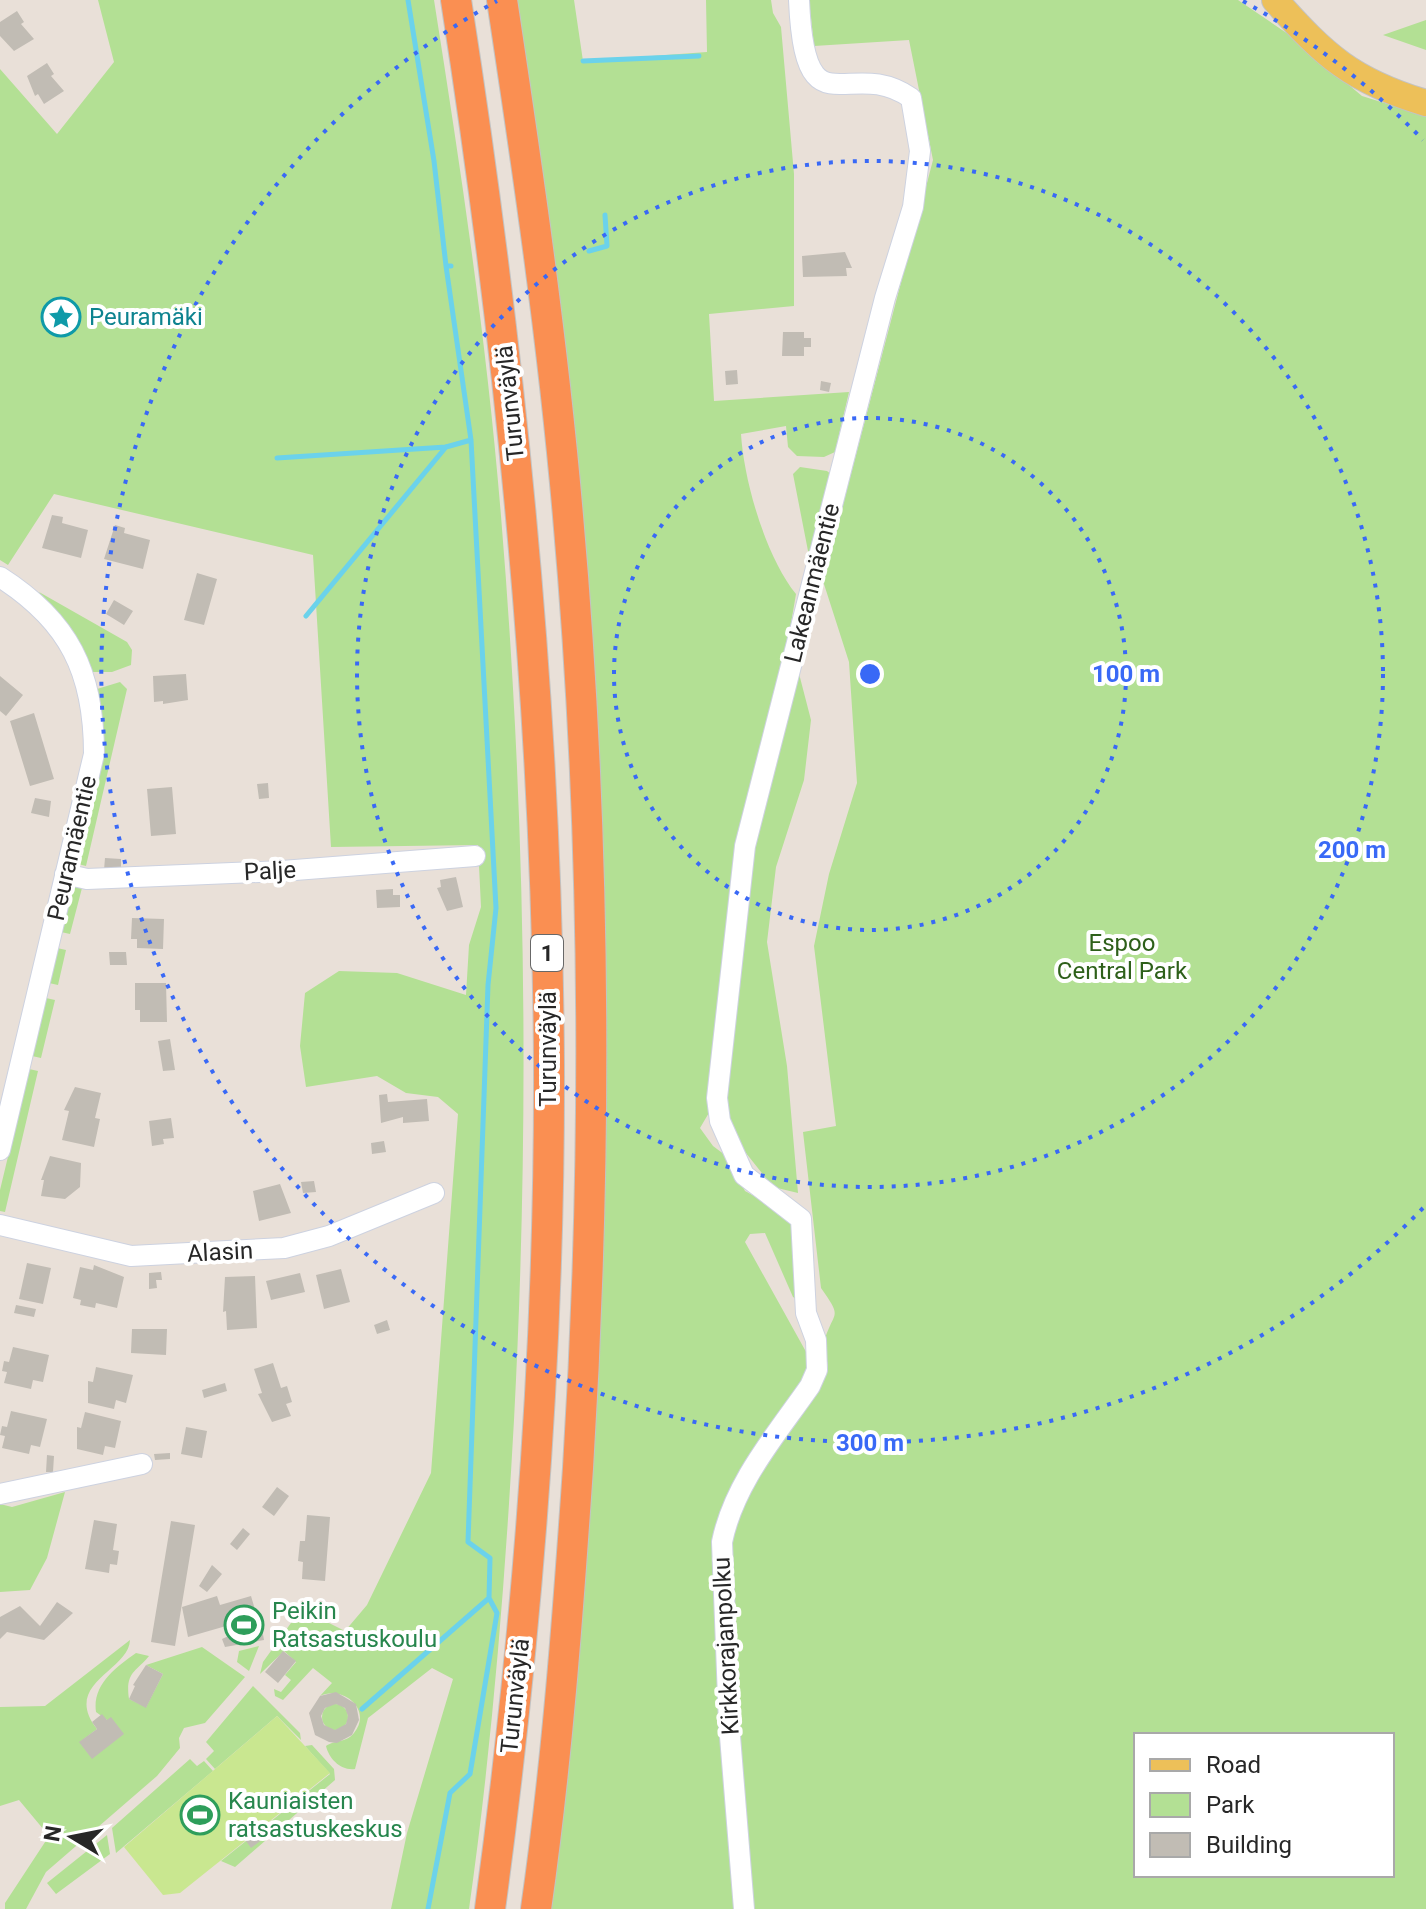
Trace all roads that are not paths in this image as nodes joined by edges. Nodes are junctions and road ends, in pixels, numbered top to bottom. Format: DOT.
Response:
graph roads {
  1 [pos="456,0"];
  2 [pos="502,0"];
  3 [pos="799,0"];
  4 [pos="1275,0"];
  5 [pos="1426,103"];
  6 [pos="0,577"];
  7 [pos="475,856"];
  8 [pos="65,874"];
  9 [pos="0,1150"];
  10 [pos="434,1193"];
  11 [pos="801,1219"];
  12 [pos="0,1225"];
  13 [pos="142,1464"];
  14 [pos="0,1494"];
  15 [pos="490,1909"];
  16 [pos="536,1909"];
  17 [pos="744,1909"];
  1 -- 15 [label="highway, Turunväylä / 1"];
  2 -- 16 [label="highway, Turunväylä / 1"];
  3 -- 11 [label="street, Lakeanmäentie"];
  4 -- 5 [label="main road"];
  6 -- 8 [label="street, Peuramäentie"];
  7 -- 8 [label="street, Palje"];
  8 -- 9 [label="street, Peuramäentie"];
  10 -- 12 [label="street, Alasin"];
  11 -- 17 [label="street, Kirkkorajanpolku"];
  13 -- 14 [label="street"];
}
